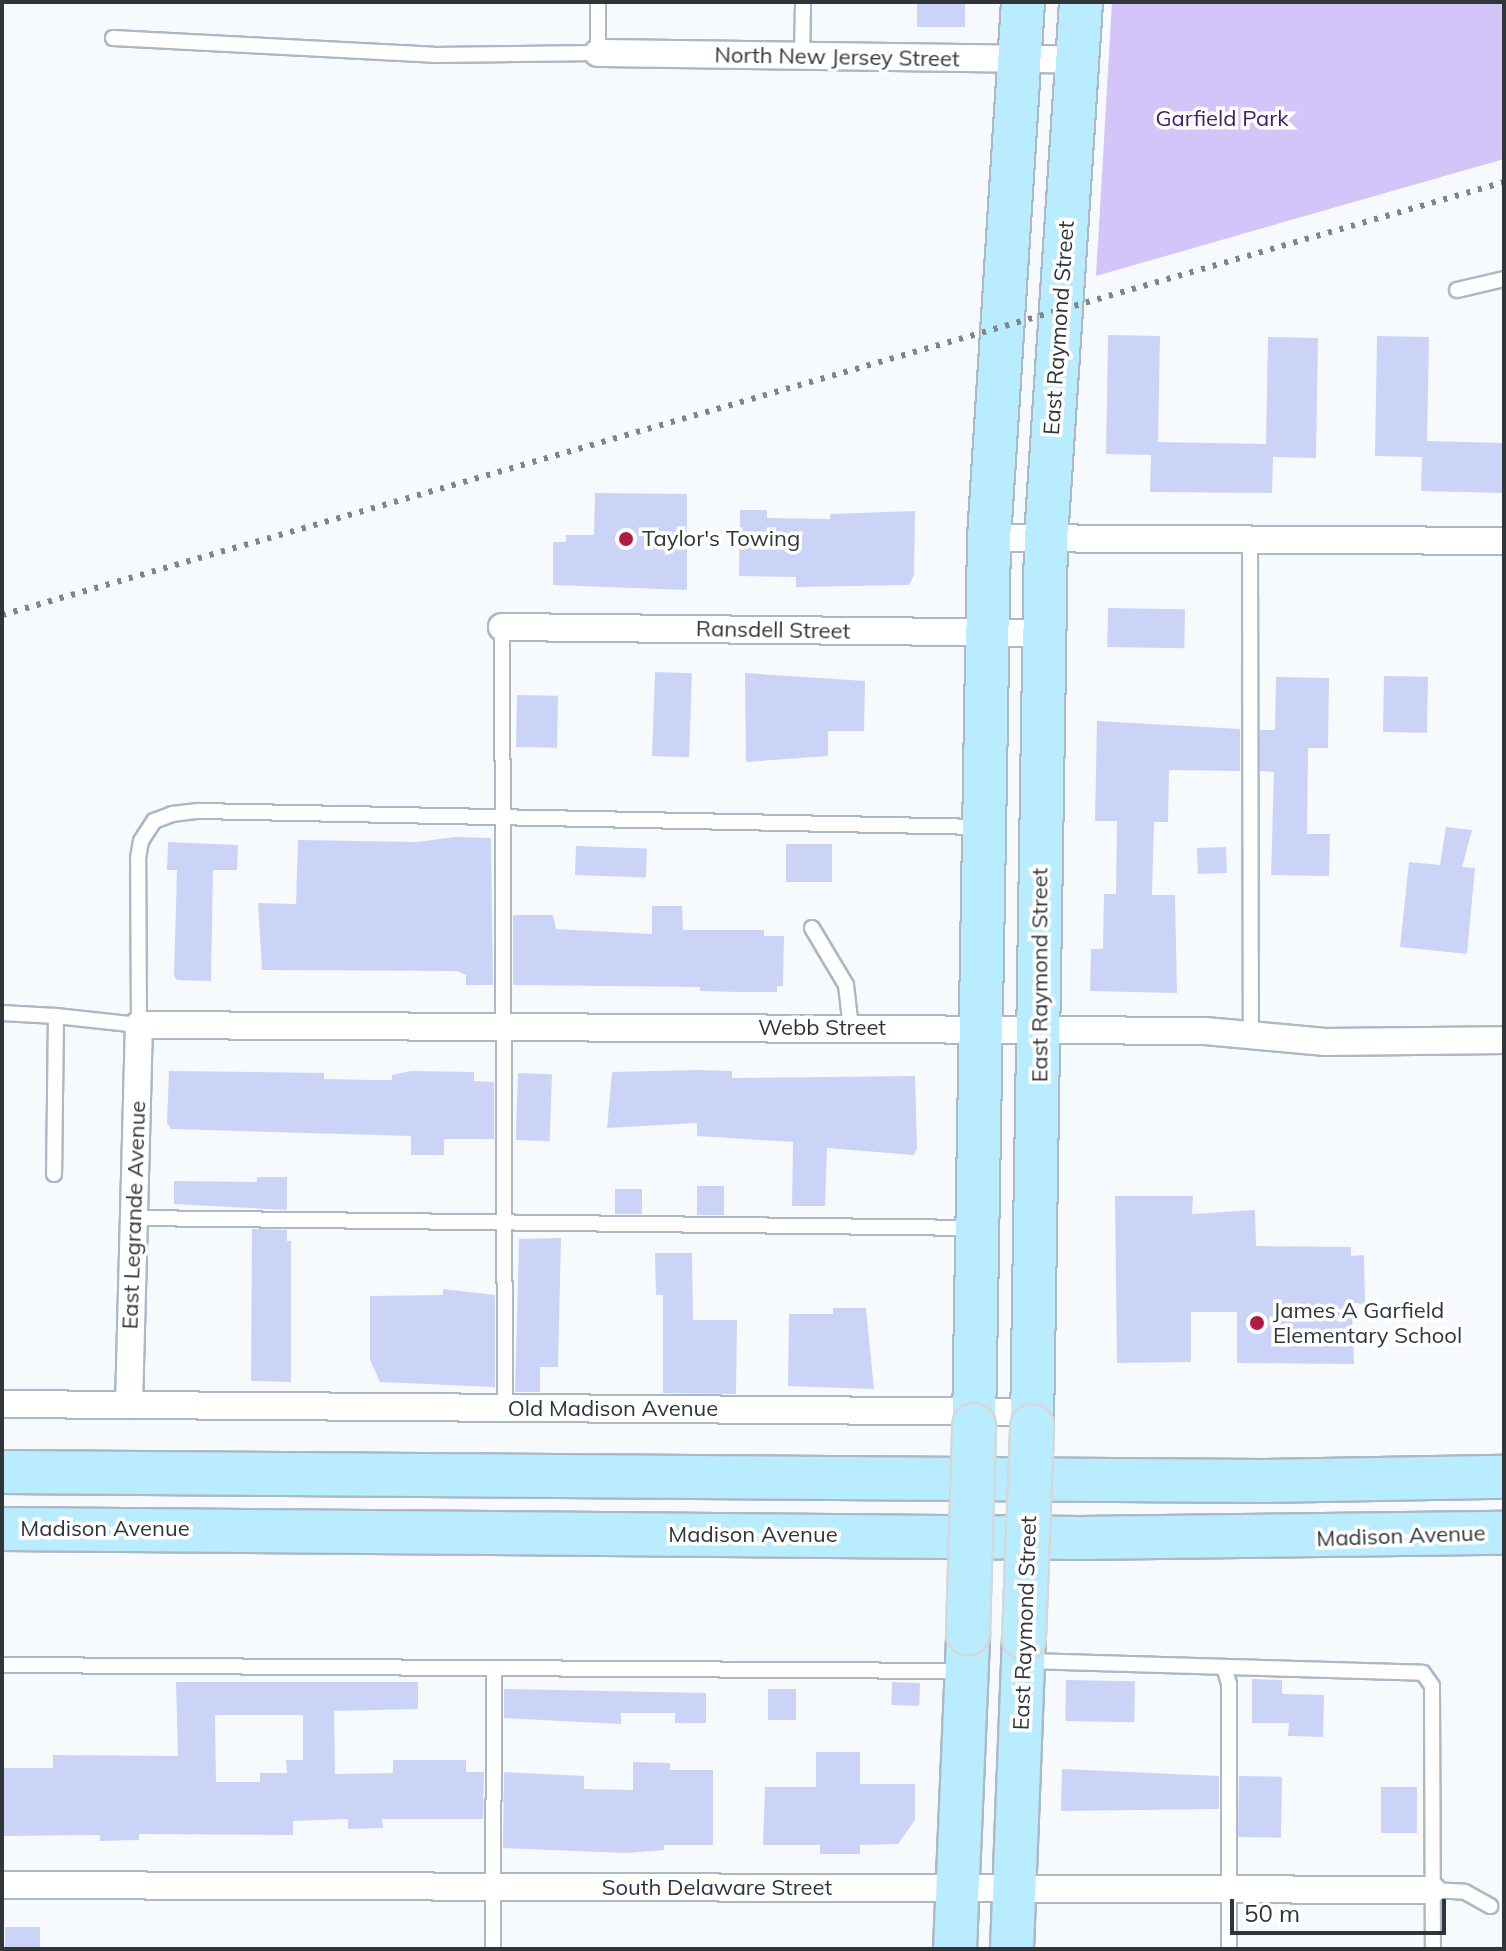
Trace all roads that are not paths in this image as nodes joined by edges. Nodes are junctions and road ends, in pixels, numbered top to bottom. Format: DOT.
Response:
graph roads {
  1 [pos="598,2"];
  2 [pos="803,2"];
  3 [pos="1023,2"];
  4 [pos="1081,2"];
  5 [pos="113,38"];
  6 [pos="598,53"];
  7 [pos="802,56"];
  8 [pos="1019,59"];
  9 [pos="1077,60"];
  10 [pos="1504,279"];
  11 [pos="1457,290"];
  12 [pos="989,538"];
  13 [pos="1046,538"];
  14 [pos="1250,540"];
  15 [pos="1504,541"];
  16 [pos="502,627"];
  17 [pos="986,632"];
  18 [pos="1044,633"];
  19 [pos="506,819"];
  20 [pos="983,827"];
  21 [pos="812,928"];
  22 [pos="2,1013"];
  23 [pos="56,1016"];
  24 [pos="139,1025"];
  25 [pos="506,1027"];
  26 [pos="851,1028"];
  27 [pos="984,1030"];
  28 [pos="1040,1030"];
  29 [pos="1251,1036"];
  30 [pos="1504,1040"];
  31 [pos="54,1174"];
  32 [pos="134,1218"];
  33 [pos="505,1223"];
  34 [pos="980,1228"];
  35 [pos="2,1404"];
  36 [pos="129,1405"];
  37 [pos="505,1408"];
  38 [pos="975,1419"];
  39 [pos="1032,1419"];
  40 [pos="2,1472"];
  41 [pos="1504,1477"];
  42 [pos="2,1529"];
  43 [pos="1504,1533"];
  44 [pos="1024,1650"];
  45 [pos="967,1652"];
  46 [pos="2,1665"];
  47 [pos="494,1668"];
  48 [pos="1225,1670"];
  49 [pos="2,1885"];
  50 [pos="492,1887"];
  51 [pos="958,1890"];
  52 [pos="1014,1890"];
  53 [pos="1228,1890"];
  54 [pos="1432,1890"];
  55 [pos="1490,1906"];
  56 [pos="493,1949"];
  57 [pos="955,1949"];
  58 [pos="1012,1949"];
  59 [pos="1229,1949"];
  60 [pos="1433,1949"];
  1 -- 6 [label="lane"];
  2 -- 7 [label="lane"];
  3 -- 8 [label="main road"];
  4 -- 9 [label="main road, East Raymond Street"];
  5 -- 6 [label="lane"];
  6 -- 7 [label="street, North New Jersey Street"];
  7 -- 8 [label="street, North New Jersey Street"];
  8 -- 9 [label="street, North New Jersey Street"];
  8 -- 12 [label="main road"];
  9 -- 13 [label="main road, East Raymond Street"];
  10 -- 11 [label="lane"];
  12 -- 13 [label="street"];
  12 -- 17 [label="main road"];
  13 -- 14 [label="street"];
  13 -- 18 [label="main road, East Raymond Street"];
  14 -- 15 [label="street"];
  14 -- 29 [label="lane"];
  16 -- 17 [label="street, Ransdell Street"];
  16 -- 19 [label="lane"];
  17 -- 18 [label="street, Ransdell Street"];
  17 -- 20 [label="main road"];
  18 -- 28 [label="main road, East Raymond Street"];
  19 -- 20 [label="lane"];
  19 -- 24 [label="lane"];
  19 -- 25 [label="lane"];
  20 -- 27 [label="main road"];
  21 -- 26 [label="lane"];
  22 -- 23 [label="lane"];
  23 -- 24 [label="lane"];
  23 -- 31 [label="lane"];
  24 -- 25 [label="street, Webb Street"];
  24 -- 32 [label="street, East Legrande Avenue"];
  25 -- 26 [label="street, Webb Street"];
  25 -- 33 [label="lane"];
  26 -- 27 [label="street, Webb Street"];
  27 -- 28 [label="street, Webb Street"];
  27 -- 34 [label="main road"];
  28 -- 29 [label="street, Webb Street"];
  28 -- 39 [label="main road, East Raymond Street"];
  29 -- 30 [label="street, Webb Street"];
  32 -- 33 [label="lane"];
  32 -- 36 [label="street, East Legrande Avenue"];
  33 -- 34 [label="lane"];
  33 -- 37 [label="lane"];
  34 -- 38 [label="main road"];
  35 -- 36 [label="street"];
  36 -- 37 [label="street, Old Madison Avenue"];
  37 -- 38 [label="street, Old Madison Avenue"];
  38 -- 39 [label="street, Old Madison Avenue"];
  38 -- 45 [label="main road, bridge"];
  39 -- 44 [label="main road, East Raymond Street, bridge"];
  40 -- 41 [label="main road"];
  42 -- 43 [label="main road, Madison Avenue"];
  44 -- 48 [label="lane"];
  44 -- 52 [label="main road, East Raymond Street"];
  45 -- 47 [label="lane"];
  45 -- 51 [label="main road"];
  46 -- 47 [label="lane"];
  47 -- 50 [label="lane"];
  48 -- 53 [label="lane"];
  48 -- 54 [label="lane"];
  49 -- 50 [label="street, South Delaware Street"];
  50 -- 51 [label="street, South Delaware Street"];
  50 -- 56 [label="lane"];
  51 -- 52 [label="street, South Delaware Street"];
  51 -- 57 [label="main road"];
  52 -- 53 [label="street, South Delaware Street"];
  52 -- 58 [label="main road, East Raymond Street"];
  53 -- 54 [label="street, South Delaware Street"];
  53 -- 59 [label="lane"];
  54 -- 55 [label="lane"];
  54 -- 60 [label="lane"];
}
